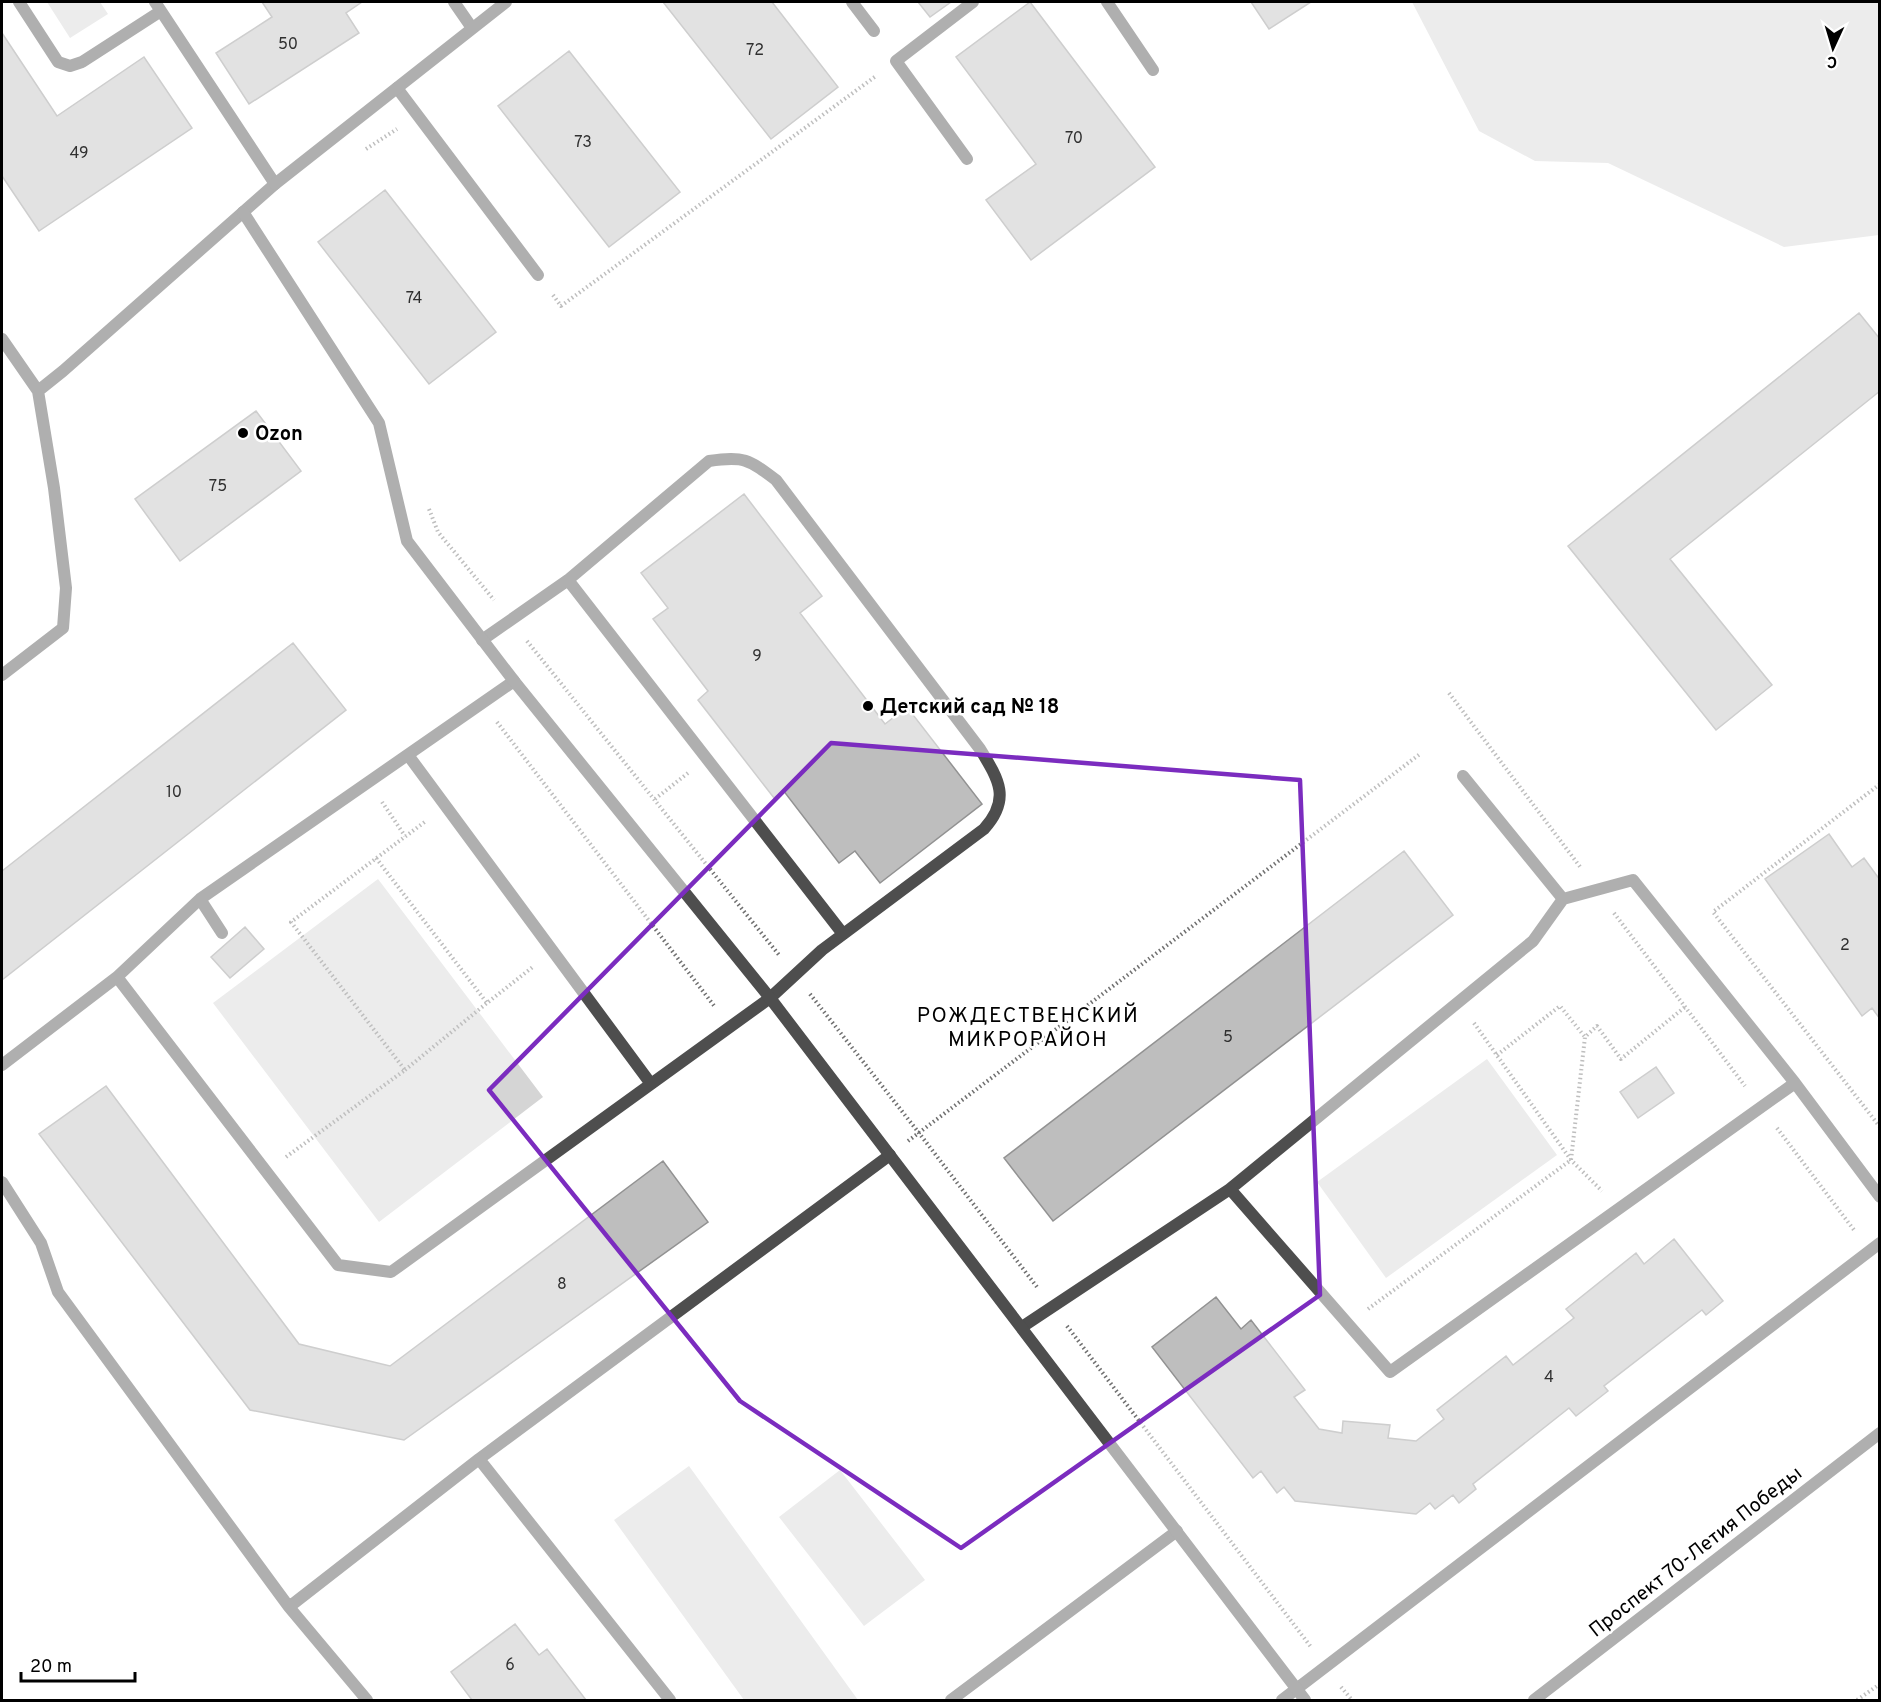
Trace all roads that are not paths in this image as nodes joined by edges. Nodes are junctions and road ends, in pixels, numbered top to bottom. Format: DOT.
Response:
graph roads {
  1 [pos="19,2"];
  2 [pos="454,2"];
  3 [pos="506,2"];
  4 [pos="852,2"];
  5 [pos="973,2"];
  6 [pos="1107,2"];
  7 [pos="158,6"];
  8 [pos="472,28"];
  9 [pos="874,31"];
  10 [pos="1153,70"];
  11 [pos="397,88"];
  12 [pos="967,159"];
  13 [pos="275,184"];
  14 [pos="243,212"];
  15 [pos="538,275"];
  16 [pos="2,339"];
  17 [pos="38,391"];
  18 [pos="568,580"];
  19 [pos="482,640"];
  20 [pos="2,675"];
  21 [pos="514,681"];
  22 [pos="408,755"];
  23 [pos="1463,776"];
  24 [pos="200,899"];
  25 [pos="1563,899"];
  26 [pos="222,933"];
  27 [pos="843,934"];
  28 [pos="117,978"];
  29 [pos="770,998"];
  30 [pos="2,1065"];
  31 [pos="1795,1083"];
  32 [pos="651,1084"];
  33 [pos="890,1155"];
  34 [pos="2,1182"];
  35 [pos="1230,1189"];
  36 [pos="1880,1197"];
  37 [pos="1874,1247"];
  38 [pos="1022,1327"];
  39 [pos="1880,1433"];
  40 [pos="479,1459"];
  41 [pos="1178,1531"];
  42 [pos="289,1607"];
  43 [pos="1296,1689"];
  44 [pos="367,1701"];
  45 [pos="670,1701"];
  46 [pos="951,1701"];
  47 [pos="1282,1701"];
  48 [pos="1305,1701"];
  49 [pos="1534,1701"];
  1 -- 7 [label="street"];
  2 -- 8 [label="street"];
  3 -- 8 [label="street"];
  4 -- 9 [label="street"];
  5 -- 12 [label="street"];
  6 -- 10 [label="street"];
  7 -- 13 [label="street"];
  8 -- 11 [label="street"];
  11 -- 13 [label="street"];
  11 -- 15 [label="street"];
  13 -- 14 [label="street"];
  14 -- 17 [label="street"];
  14 -- 19 [label="street"];
  16 -- 17 [label="street"];
  17 -- 20 [label="street"];
  18 -- 19 [label="street"];
  18 -- 27 [label="street"];
  18 -- 27 [label="street"];
  19 -- 21 [label="street"];
  21 -- 22 [label="street"];
  21 -- 29 [label="street"];
  22 -- 24 [label="street"];
  22 -- 32 [label="street"];
  23 -- 25 [label="street"];
  24 -- 26 [label="street"];
  24 -- 28 [label="street"];
  25 -- 31 [label="street"];
  25 -- 35 [label="street"];
  27 -- 29 [label="street"];
  28 -- 30 [label="street"];
  28 -- 32 [label="street"];
  29 -- 32 [label="street"];
  29 -- 33 [label="street"];
  31 -- 35 [label="street"];
  31 -- 36 [label="street"];
  33 -- 38 [label="street"];
  33 -- 40 [label="street"];
  34 -- 42 [label="street"];
  35 -- 38 [label="street"];
  37 -- 43 [label="street"];
  38 -- 41 [label="street"];
  39 -- 49 [label="street, Проспект 70-Летия Победы"];
  40 -- 42 [label="street"];
  40 -- 45 [label="street"];
  41 -- 43 [label="street"];
  41 -- 46 [label="street"];
  42 -- 44 [label="street"];
  43 -- 47 [label="street"];
  43 -- 48 [label="street"];
}
